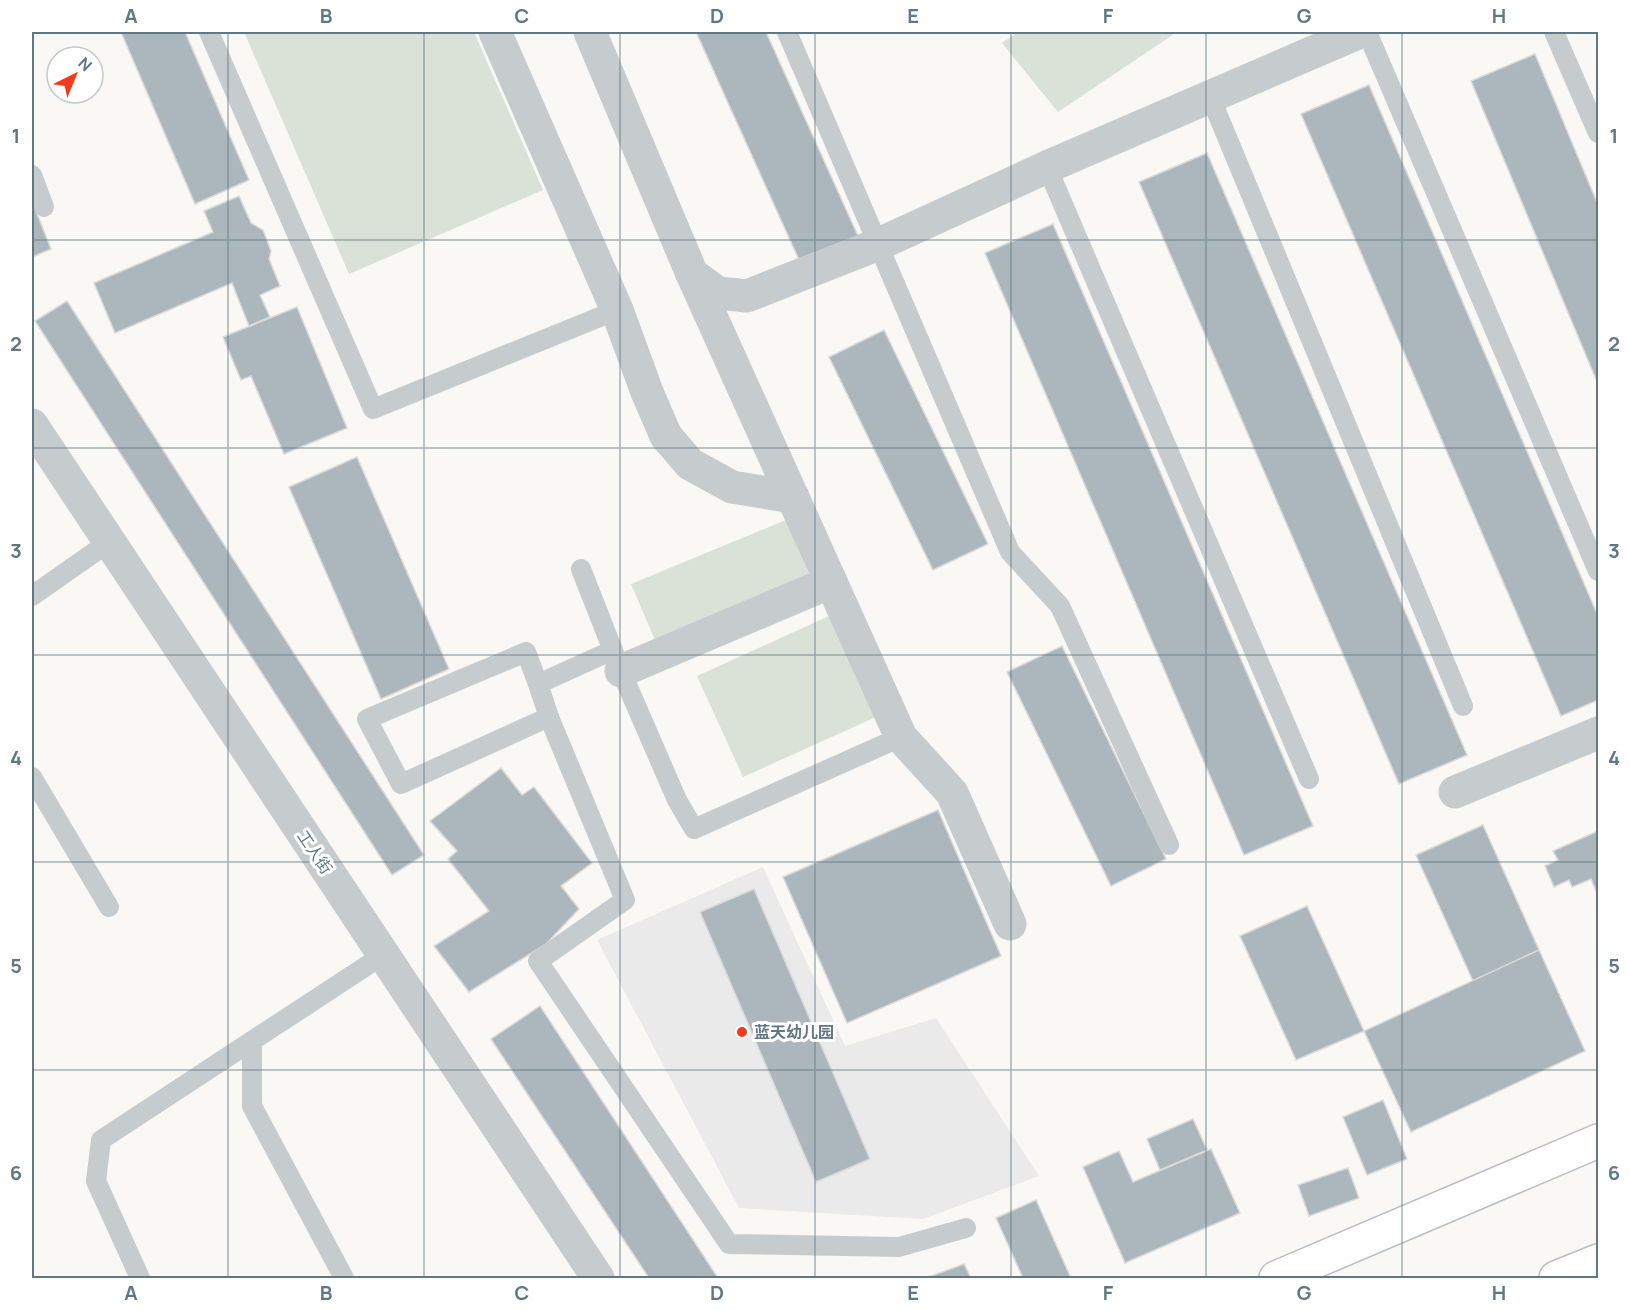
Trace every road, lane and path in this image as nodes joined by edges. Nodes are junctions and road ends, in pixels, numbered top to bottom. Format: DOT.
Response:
graph roads {
  1 [pos="209,32"];
  2 [pos="495,32"];
  3 [pos="590,32"];
  4 [pos="787,32"];
  5 [pos="1360,32"];
  6 [pos="1367,32"];
  7 [pos="1554,32"];
  8 [pos="1209,96"];
  9 [pos="1599,133"];
  10 [pos="1047,167"];
  11 [pos="32,175"];
  12 [pos="44,207"];
  13 [pos="879,244"];
  14 [pos="692,274"];
  15 [pos="747,296"];
  16 [pos="616,310"];
  17 [pos="729,355"];
  18 [pos="32,425"];
  19 [pos="793,497"];
  20 [pos="109,542"];
  21 [pos="581,569"];
  22 [pos="1599,571"];
  23 [pos="831,582"];
  24 [pos="32,596"];
  25 [pos="617,660"];
  26 [pos="538,684"];
  27 [pos="1464,706"];
  28 [pos="549,717"];
  29 [pos="1599,733"];
  30 [pos="901,737"];
  31 [pos="32,777"];
  32 [pos="1309,779"];
  33 [pos="1455,792"];
  34 [pos="1169,845"];
  35 [pos="109,907"];
  36 [pos="1010,924"];
  37 [pos="383,955"];
  38 [pos="252,1041"];
  39 [pos="1599,1141"];
  40 [pos="966,1228"];
  41 [pos="1599,1261"];
  42 [pos="140,1278"];
  43 [pos="344,1278"];
  44 [pos="598,1278"];
  45 [pos="1276,1278"];
  46 [pos="1556,1278"];
  1 -- 16 [label="lane"];
  2 -- 16 [label="street"];
  3 -- 14 [label="street"];
  4 -- 13 [label="lane"];
  5 -- 8 [label="street"];
  6 -- 22 [label="lane"];
  7 -- 9 [label="lane"];
  8 -- 10 [label="street"];
  8 -- 27 [label="lane"];
  10 -- 13 [label="street"];
  10 -- 32 [label="lane"];
  11 -- 12 [label="lane"];
  13 -- 15 [label="street"];
  13 -- 34 [label="lane"];
  14 -- 15 [label="street"];
  14 -- 17 [label="street"];
  15 -- 17 [label="street"];
  16 -- 19 [label="street"];
  17 -- 19 [label="street"];
  18 -- 20 [label="street, 工人街"];
  19 -- 23 [label="street"];
  20 -- 24 [label="lane"];
  20 -- 37 [label="street, 工人街"];
  21 -- 25 [label="lane"];
  23 -- 25 [label="street"];
  23 -- 30 [label="street"];
  25 -- 26 [label="lane"];
  25 -- 30 [label="lane"];
  26 -- 28 [label="lane"];
  26 -- 28 [label="lane"];
  28 -- 40 [label="lane"];
  29 -- 33 [label="street"];
  30 -- 36 [label="street"];
  31 -- 35 [label="lane"];
  37 -- 38 [label="lane"];
  37 -- 44 [label="street, 工人街"];
  38 -- 42 [label="lane"];
  38 -- 43 [label="lane"];
  39 -- 45 [label="main road"];
  41 -- 46 [label="main road"];
}
